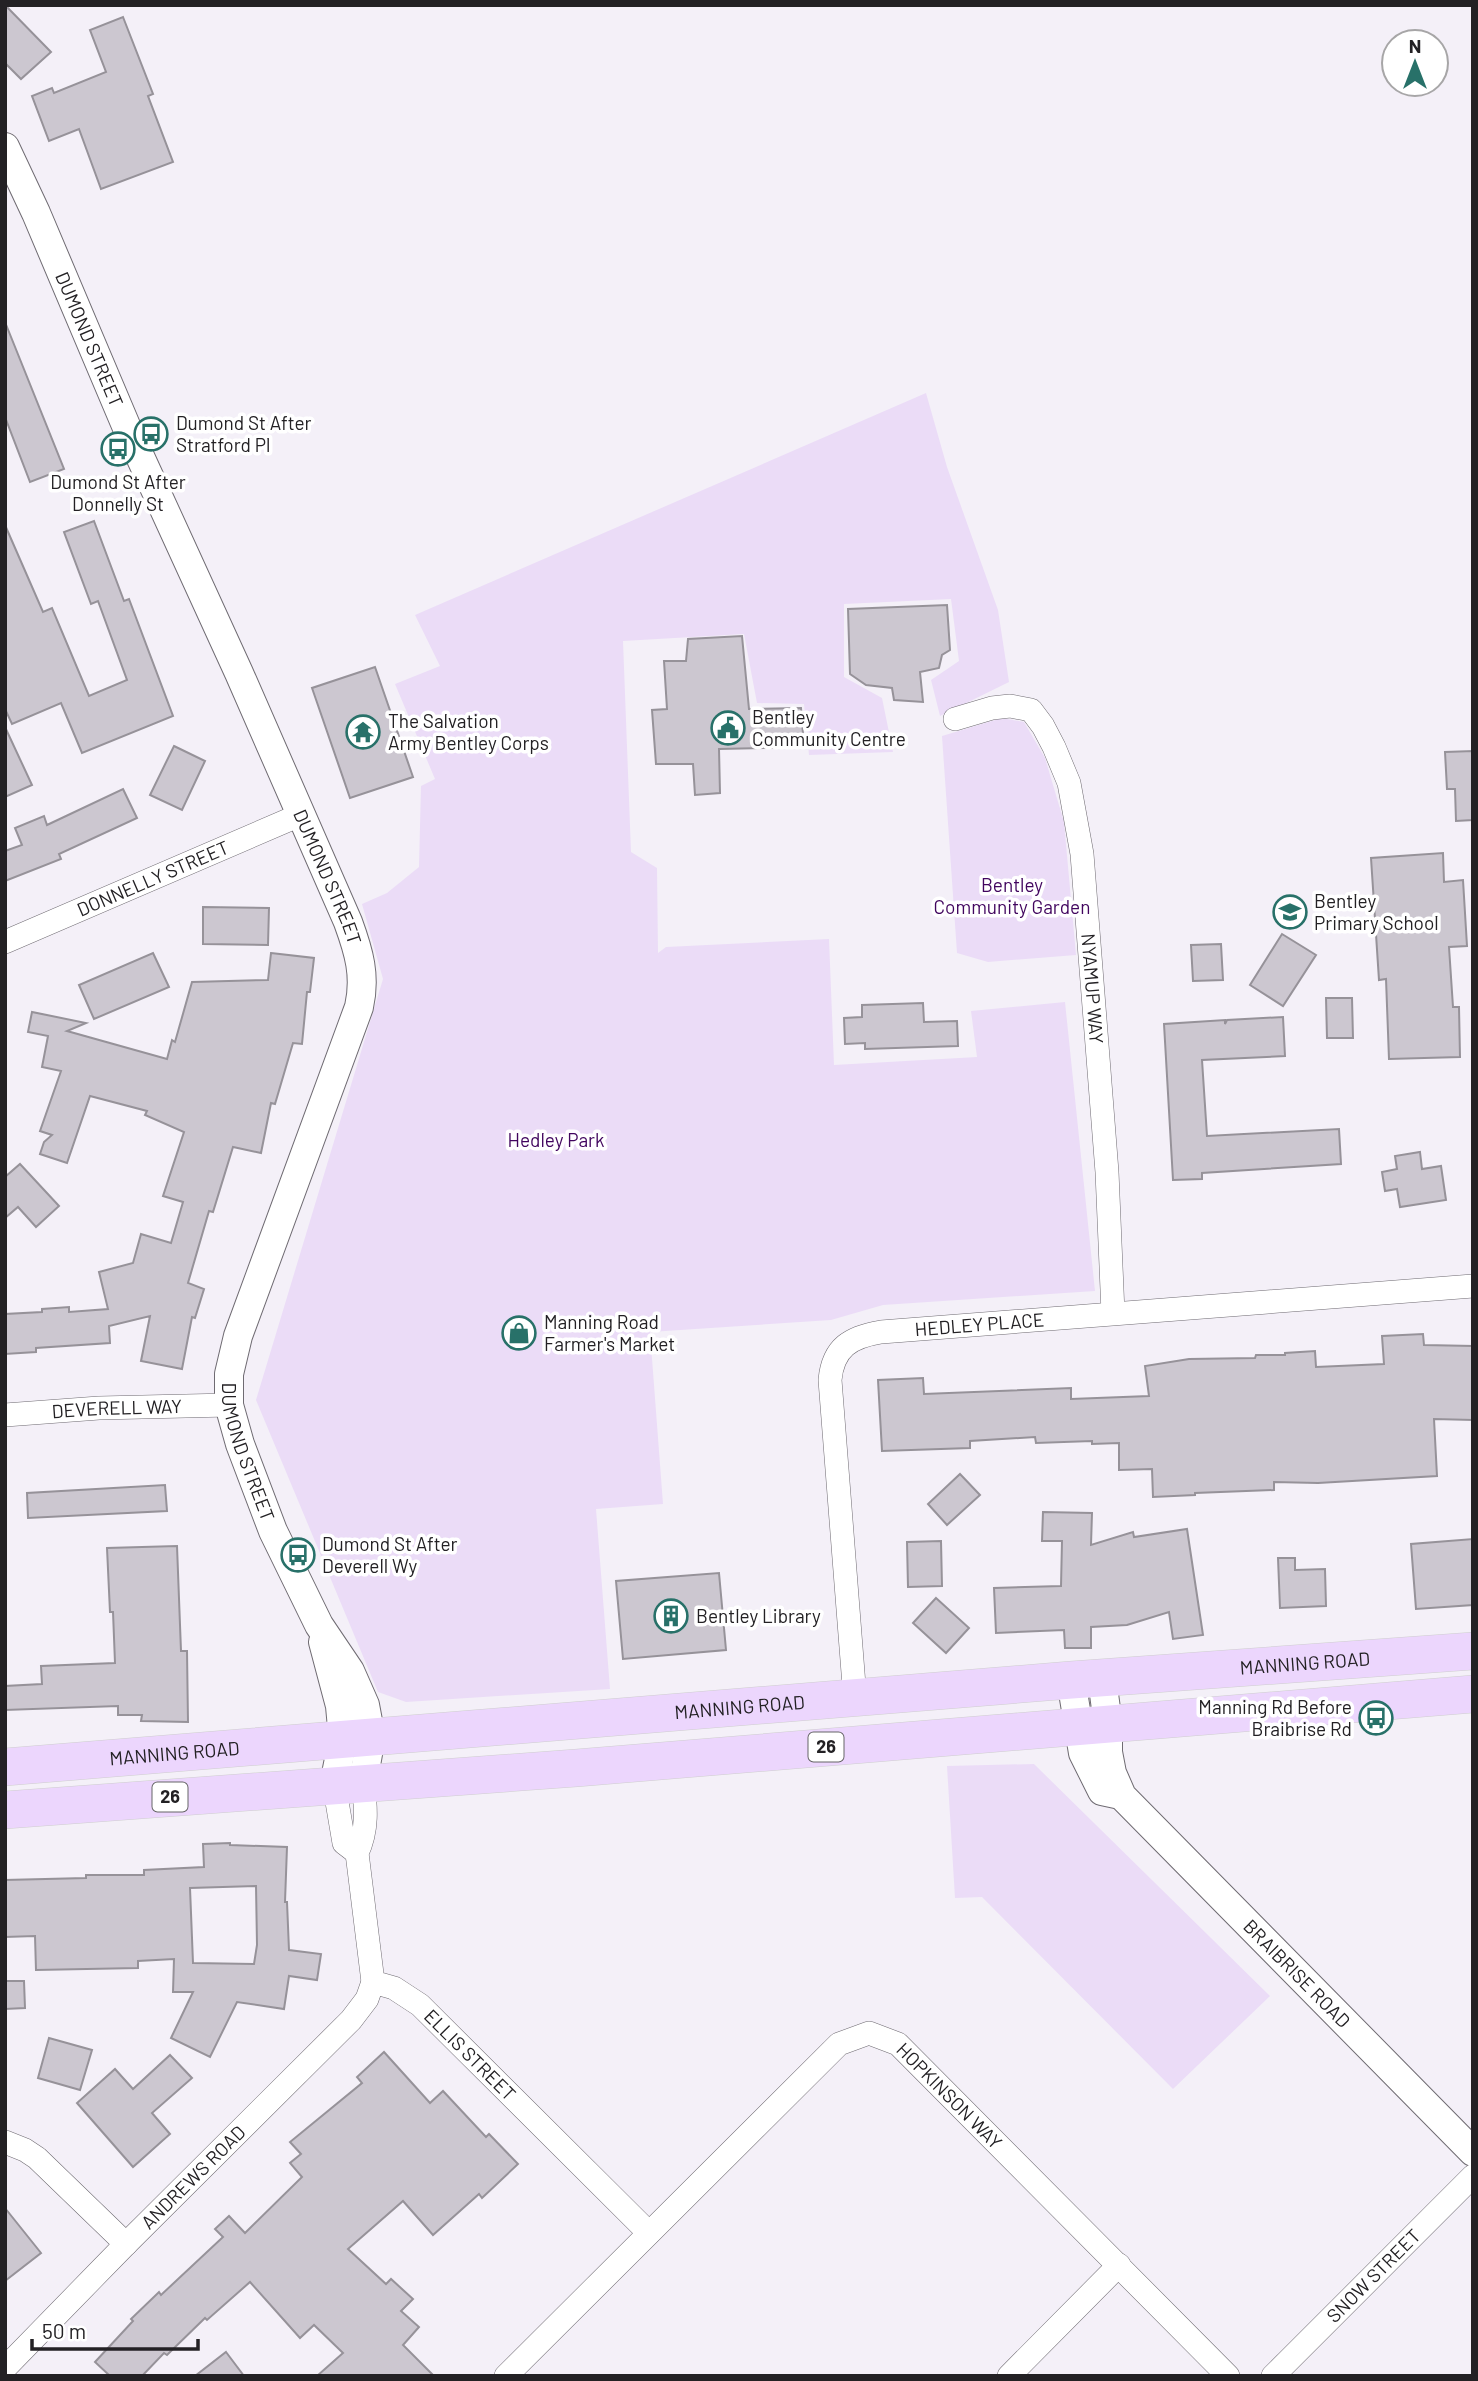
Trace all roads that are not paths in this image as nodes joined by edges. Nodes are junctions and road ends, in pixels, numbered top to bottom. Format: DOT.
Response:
graph roads {
  1 [pos="7,154"];
  2 [pos="955,719"];
  3 [pos="300,815"];
  4 [pos="5,942"];
  5 [pos="1473,1286"];
  6 [pos="1114,1313"];
  7 [pos="229,1405"];
  8 [pos="5,1415"];
  9 [pos="1473,1651"];
  10 [pos="1086,1679"];
  11 [pos="1473,1694"];
  12 [pos="855,1698"];
  13 [pos="1093,1725"];
  14 [pos="357,1738"];
  15 [pos="5,1767"];
  16 [pos="349,1783"];
  17 [pos="5,1810"];
  18 [pos="373,1982"];
  19 [pos="5,2142"];
  20 [pos="1473,2152"];
  21 [pos="1473,2176"];
  22 [pos="649,2233"];
  23 [pos="126,2244"];
  24 [pos="1119,2265"];
  25 [pos="5,2368"];
  26 [pos="506,2376"];
  27 [pos="1009,2376"];
  28 [pos="1228,2376"];
  29 [pos="1273,2376"];
  1 -- 3 [label="street, DUMOND STREET"];
  2 -- 6 [label="street, NYAMUP WAY"];
  3 -- 4 [label="street, DONNELLY STREET"];
  3 -- 7 [label="street, DUMOND STREET"];
  5 -- 6 [label="street, HEDLEY PLACE"];
  6 -- 12 [label="street, HEDLEY PLACE"];
  7 -- 8 [label="street, DEVERELL WAY"];
  7 -- 14 [label="street, DUMOND STREET"];
  9 -- 10 [label="main road, MANNING ROAD / 26"];
  10 -- 12 [label="main road, MANNING ROAD / 26"];
  10 -- 13 [label="street, BRAIBRISE ROAD"];
  11 -- 13 [label="main road, 26"];
  12 -- 14 [label="main road, MANNING ROAD / 26"];
  13 -- 16 [label="main road, 26"];
  13 -- 20 [label="street, BRAIBRISE ROAD"];
  14 -- 15 [label="main road, MANNING ROAD / 26"];
  14 -- 16 [label="street, DUMOND STREET"];
  16 -- 17 [label="main road, 26"];
  16 -- 18 [label="street"];
  18 -- 22 [label="street, ELLIS STREET"];
  18 -- 23 [label="street, ANDREWS ROAD"];
  19 -- 23 [label="street"];
  21 -- 29 [label="street, SNOW STREET"];
  22 -- 24 [label="street, HOPKINSON WAY"];
  22 -- 26 [label="street, HOPKINSON WAY"];
  23 -- 25 [label="street, ANDREWS ROAD"];
  24 -- 27 [label="street"];
  24 -- 28 [label="street, HOPKINSON WAY"];
}
